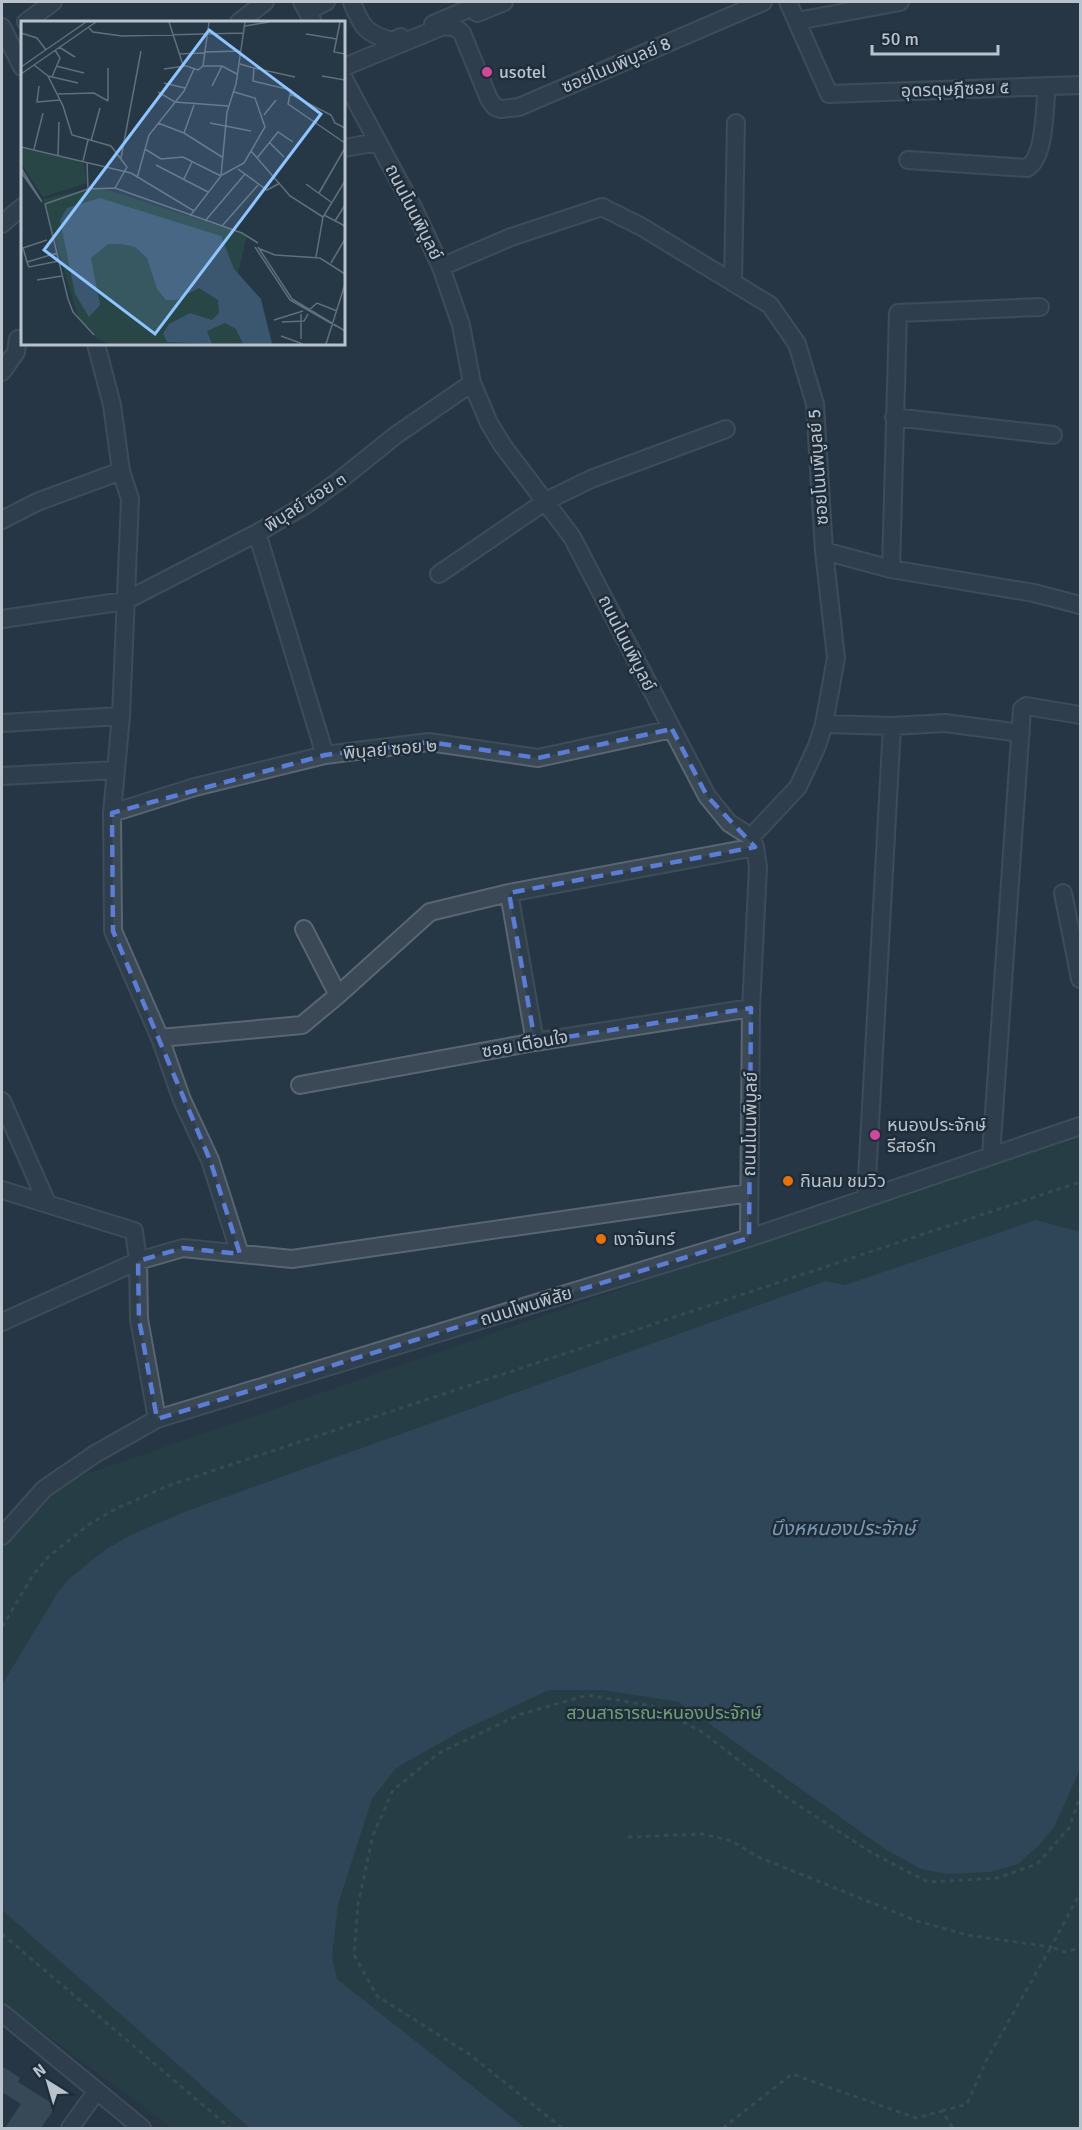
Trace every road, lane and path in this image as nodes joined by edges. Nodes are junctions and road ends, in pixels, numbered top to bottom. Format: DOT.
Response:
graph roads {
  1 [pos="52,2"];
  2 [pos="265,2"];
  3 [pos="326,2"];
  4 [pos="352,2"];
  5 [pos="485,2"];
  6 [pos="504,2"];
  7 [pos="763,2"];
  8 [pos="788,2"];
  9 [pos="900,2"];
  10 [pos="307,12"];
  11 [pos="27,21"];
  12 [pos="240,21"];
  13 [pos="797,21"];
  14 [pos="450,26"];
  15 [pos="21,27"];
  16 [pos="3,36"];
  17 [pos="21,65"];
  18 [pos="345,67"];
  19 [pos="345,81"];
  20 [pos="1080,85"];
  21 [pos="1047,86"];
  22 [pos="736,123"];
  23 [pos="378,142"];
  24 [pos="345,148"];
  25 [pos="908,160"];
  26 [pos="21,208"];
  27 [pos="2,224"];
  28 [pos="441,267"];
  29 [pos="733,281"];
  30 [pos="1040,307"];
  31 [pos="14,338"];
  32 [pos="96,345"];
  33 [pos="2,372"];
  34 [pos="472,383"];
  35 [pos="894,417"];
  36 [pos="726,429"];
  37 [pos="1053,435"];
  38 [pos="121,471"];
  39 [pos="546,501"];
  40 [pos="2,520"];
  41 [pos="257,533"];
  42 [pos="824,551"];
  43 [pos="891,570"];
  44 [pos="439,574"];
  45 [pos="125,601"];
  46 [pos="1080,605"];
  47 [pos="2,619"];
  48 [pos="1080,715"];
  49 [pos="121,716"];
  50 [pos="2,723"];
  51 [pos="824,724"];
  52 [pos="892,726"];
  53 [pos="672,729"];
  54 [pos="1021,733"];
  55 [pos="325,756"];
  56 [pos="116,770"];
  57 [pos="2,776"];
  58 [pos="112,813"];
  59 [pos="753,842"];
  60 [pos="509,892"];
  61 [pos="1063,893"];
  62 [pos="304,929"];
  63 [pos="1080,980"];
  64 [pos="338,995"];
  65 [pos="752,1008"];
  66 [pos="159,1038"];
  67 [pos="535,1042"];
  68 [pos="300,1085"];
  69 [pos="2,1101"];
  70 [pos="1080,1126"];
  71 [pos="991,1156"];
  72 [pos="1080,1182"];
  73 [pos="2,1190"];
  74 [pos="749,1193"];
  75 [pos="866,1197"];
  76 [pos="47,1203"];
  77 [pos="749,1238"];
  78 [pos="240,1254"];
  79 [pos="138,1261"];
  80 [pos="2,1322"];
  81 [pos="157,1419"];
  82 [pos="2,1536"];
  83 [pos="2,1628"];
  84 [pos="1080,1797"];
  85 [pos="628,1837"];
  86 [pos="1080,1893"];
  87 [pos="2,1934"];
  88 [pos="1051,1947"];
  89 [pos="1080,1948"];
  90 [pos="2,2013"];
  91 [pos="96,2092"];
  92 [pos="942,2111"];
  93 [pos="69,2128"];
  94 [pos="142,2128"];
  95 [pos="230,2128"];
  96 [pos="562,2128"];
  97 [pos="723,2128"];
  98 [pos="953,2128"];
  1 -- 11 [label="street"];
  2 -- 12 [label="street"];
  3 -- 10 [label="street"];
  4 -- 5 [label="street"];
  6 -- 14 [label="street"];
  7 -- 14 [label="street, ซอยโนนพิบูลย์ 8"];
  8 -- 13 [label="street"];
  9 -- 13 [label="street"];
  13 -- 21 [label="street, อุดรดุษฎีซอย ๕"];
  14 -- 18 [label="street"];
  15 -- 16 [label="street"];
  16 -- 17 [label="street"];
  19 -- 23 [label="street, ถนนโนนพิบูลย์"];
  20 -- 21 [label="street, อุดรดุษฎีซอย ๕"];
  21 -- 25 [label="street"];
  22 -- 29 [label="street"];
  23 -- 24 [label="street"];
  23 -- 28 [label="street, ถนนโนนพิบูลย์"];
  26 -- 27 [label="street"];
  28 -- 29 [label="street, ซอยโนนพิบูลย์ 5"];
  28 -- 34 [label="street, ถนนโนนพิบูลย์"];
  29 -- 42 [label="street, ซอยโนนพิบูลย์ 5"];
  30 -- 35 [label="street"];
  31 -- 33 [label="street"];
  32 -- 38 [label="street"];
  34 -- 39 [label="street, ถนนโนนพิบูลย์"];
  34 -- 41 [label="street, พิบุลย์ ซอย ๓"];
  35 -- 37 [label="street"];
  35 -- 43 [label="street"];
  36 -- 39 [label="street"];
  38 -- 40 [label="street"];
  38 -- 45 [label="street"];
  39 -- 44 [label="street"];
  39 -- 53 [label="street, ถนนโนนพิบูลย์"];
  41 -- 45 [label="street, พิบุลย์ ซอย ๓"];
  41 -- 55 [label="street"];
  42 -- 43 [label="street"];
  42 -- 51 [label="street, ซอยโนนพิบูลย์ 5"];
  43 -- 46 [label="street"];
  45 -- 47 [label="street, พิบุลย์ ซอย ๓"];
  45 -- 49 [label="street"];
  48 -- 54 [label="street"];
  49 -- 50 [label="street"];
  49 -- 56 [label="street"];
  51 -- 52 [label="street"];
  51 -- 59 [label="street, ซอยโนนพิบูลย์ 5"];
  52 -- 54 [label="street"];
  52 -- 75 [label="street"];
  53 -- 55 [label="street, พิบุลย์ ซอย ๒"];
  53 -- 59 [label="street, ถนนโนนพิบูลย์"];
  54 -- 71 [label="street"];
  55 -- 58 [label="street, พิบุลย์ ซอย ๒"];
  56 -- 57 [label="street"];
  56 -- 58 [label="street"];
  58 -- 66 [label="street"];
  59 -- 60 [label="street"];
  59 -- 65 [label="street, ถนนโนนพิบูลย์"];
  60 -- 64 [label="street"];
  60 -- 67 [label="street"];
  61 -- 63 [label="street"];
  62 -- 64 [label="street"];
  64 -- 66 [label="street"];
  65 -- 67 [label="street, ซอย เตือนใจ"];
  65 -- 74 [label="street, ถนนโนนพิบูลย์"];
  66 -- 78 [label="street"];
  67 -- 68 [label="street, ซอย เตือนใจ"];
  69 -- 76 [label="street"];
  70 -- 71 [label="street, ถนนโพนพิสัย"];
  71 -- 75 [label="street, ถนนโพนพิสัย"];
  72 -- 83 [label="path"];
  73 -- 76 [label="street"];
  74 -- 77 [label="street, ถนนโนนพิบูลย์"];
  74 -- 78 [label="street"];
  75 -- 77 [label="street, ถนนโพนพิสัย"];
  76 -- 79 [label="street"];
  77 -- 81 [label="street, ถนนโพนพิสัย"];
  78 -- 79 [label="street"];
  79 -- 80 [label="street"];
  79 -- 81 [label="street"];
  81 -- 82 [label="street, ถนนโพนพิสัย"];
  84 -- 96 [label="path"];
  85 -- 88 [label="path"];
  86 -- 88 [label="path"];
  87 -- 95 [label="path"];
  88 -- 89 [label="path"];
  88 -- 92 [label="path"];
  90 -- 91 [label="street"];
  91 -- 93 [label="street"];
  91 -- 94 [label="street"];
  92 -- 97 [label="path"];
  92 -- 98 [label="path"];
}
